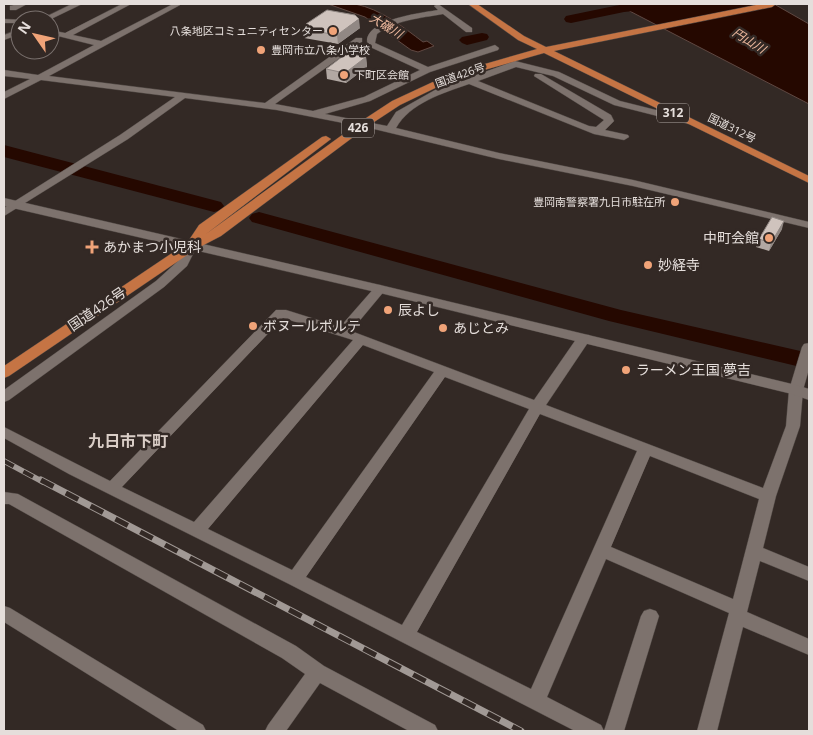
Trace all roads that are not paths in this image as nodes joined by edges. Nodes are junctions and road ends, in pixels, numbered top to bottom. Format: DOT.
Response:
graph roads {
  1 [pos="23,4"];
  2 [pos="78,4"];
  3 [pos="127,4"];
  4 [pos="174,4"];
  5 [pos="435,4"];
  6 [pos="472,4"];
  7 [pos="484,4"];
  8 [pos="742,4"];
  9 [pos="772,4"];
  10 [pos="13,8"];
  11 [pos="444,11"];
  12 [pos="60,12"];
  13 [pos="469,30"];
  14 [pos="60,35"];
  15 [pos="65,36"];
  16 [pos="359,40"];
  17 [pos="562,43"];
  18 [pos="102,44"];
  19 [pos="541,47"];
  20 [pos="492,51"];
  21 [pos="509,64"];
  22 [pos="427,70"];
  23 [pos="4,73"];
  24 [pos="38,78"];
  25 [pos="303,80"];
  26 [pos="468,80"];
  27 [pos="184,95"];
  28 [pos="4,96"];
  29 [pos="266,106"];
  30 [pos="277,107"];
  31 [pos="313,114"];
  32 [pos="351,121"];
  33 [pos="689,121"];
  34 [pos="364,124"];
  35 [pos="390,130"];
  36 [pos="597,132"];
  37 [pos="624,138"];
  38 [pos="809,180"];
  39 [pos="10,203"];
  40 [pos="4,213"];
  41 [pos="809,225"];
  42 [pos="191,246"];
  43 [pos="380,290"];
  44 [pos="343,332"];
  45 [pos="584,338"];
  46 [pos="361,340"];
  47 [pos="806,356"];
  48 [pos="442,371"];
  49 [pos="4,372"];
  50 [pos="803,392"];
  51 [pos="4,396"];
  52 [pos="537,407"];
  53 [pos="4,432"];
  54 [pos="646,449"];
  55 [pos="112,488"];
  56 [pos="768,496"];
  57 [pos="4,498"];
  58 [pos="198,530"];
  59 [pos="602,550"];
  60 [pos="754,552"];
  61 [pos="809,574"];
  62 [pos="295,579"];
  63 [pos="738,612"];
  64 [pos="4,613"];
  65 [pos="650,616"];
  66 [pos="406,635"];
  67 [pos="809,647"];
  68 [pos="317,672"];
  69 [pos="535,702"];
  70 [pos="196,731"];
  71 [pos="275,731"];
  72 [pos="428,731"];
  73 [pos="594,731"];
  74 [pos="614,731"];
  75 [pos="707,731"];
  1 -- 10 [label="street"];
  2 -- 12 [label="street"];
  3 -- 15 [label="street"];
  4 -- 18 [label="street"];
  5 -- 11 [label="street"];
  6 -- 19 [label="highway, 国道312号 / 312"];
  7 -- 19 [label="highway, 国道312号 / 312"];
  8 -- 17 [label="highway, 国道426号 / 426"];
  9 -- 17 [label="highway, 国道426号 / 426"];
  11 -- 13 [label="street"];
  11 -- 22 [label="street"];
  14 -- 15 [label="street"];
  15 -- 18 [label="street"];
  16 -- 25 [label="street"];
  17 -- 19 [label="highway, 国道426号 / 426"];
  18 -- 24 [label="street"];
  19 -- 20 [label="highway, 国道426号 / 426"];
  19 -- 21 [label="highway, 国道426号 / 426"];
  19 -- 33 [label="highway, 国道312号 / 312"];
  20 -- 21 [label="street"];
  20 -- 22 [label="street"];
  20 -- 32 [label="highway, 国道426号 / 426"];
  21 -- 26 [label="street"];
  21 -- 33 [label="street"];
  21 -- 34 [label="highway, 国道426号 / 426"];
  21 -- 36 [label="street"];
  22 -- 31 [label="street"];
  23 -- 24 [label="street"];
  24 -- 27 [label="street"];
  24 -- 28 [label="street"];
  25 -- 29 [label="street"];
  25 -- 30 [label="street"];
  26 -- 35 [label="street"];
  26 -- 36 [label="street"];
  27 -- 29 [label="street"];
  27 -- 39 [label="street"];
  29 -- 30 [label="street"];
  30 -- 31 [label="street"];
  31 -- 32 [label="street"];
  32 -- 34 [label="street"];
  32 -- 42 [label="highway, 国道426号 / 426"];
  33 -- 38 [label="highway, 国道312号 / 312"];
  34 -- 35 [label="street"];
  34 -- 42 [label="highway, 国道426号 / 426"];
  35 -- 41 [label="street"];
  36 -- 37 [label="street"];
  39 -- 40 [label="street"];
  39 -- 42 [label="street"];
  42 -- 43 [label="street"];
  42 -- 49 [label="highway, 国道426号 / 426"];
  42 -- 51 [label="street"];
  43 -- 44 [label="street"];
  43 -- 45 [label="street"];
  44 -- 46 [label="street"];
  44 -- 55 [label="street"];
  45 -- 50 [label="street"];
  45 -- 52 [label="street"];
  46 -- 48 [label="street"];
  46 -- 58 [label="street"];
  47 -- 50 [label="street"];
  48 -- 52 [label="street"];
  48 -- 62 [label="street"];
  50 -- 56 [label="street"];
  52 -- 54 [label="street"];
  52 -- 66 [label="street"];
  53 -- 55 [label="street"];
  54 -- 56 [label="street"];
  54 -- 59 [label="street"];
  55 -- 58 [label="street"];
  56 -- 60 [label="street"];
  57 -- 68 [label="street"];
  58 -- 62 [label="street"];
  59 -- 63 [label="street"];
  59 -- 69 [label="street"];
  60 -- 61 [label="street"];
  60 -- 63 [label="street"];
  62 -- 66 [label="street"];
  63 -- 67 [label="street"];
  63 -- 75 [label="street"];
  64 -- 70 [label="street"];
  65 -- 74 [label="street"];
  66 -- 69 [label="street"];
  68 -- 71 [label="street"];
  68 -- 72 [label="street"];
  69 -- 73 [label="street"];
}
